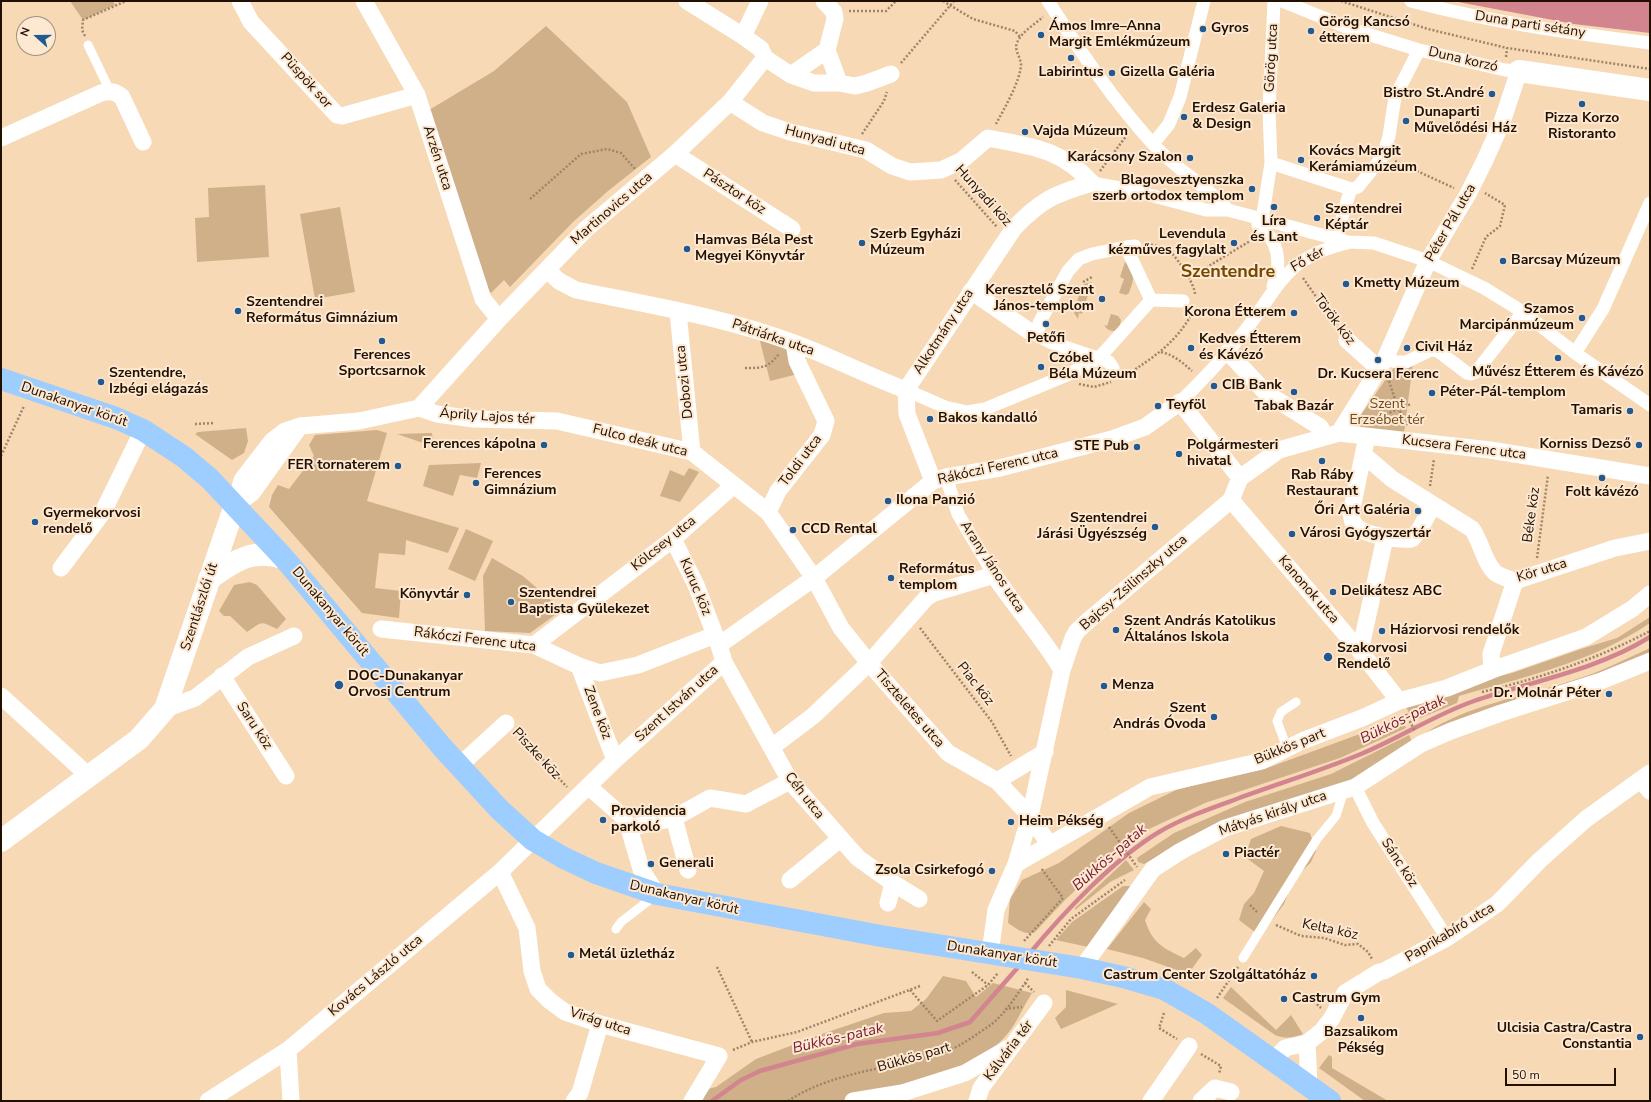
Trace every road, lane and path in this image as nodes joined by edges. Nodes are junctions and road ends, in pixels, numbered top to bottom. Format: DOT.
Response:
graph roads {
  1 [pos="113,1"];
  2 [pos="126,1"];
  3 [pos="240,1"];
  4 [pos="364,1"];
  5 [pos="687,1"];
  6 [pos="760,1"];
  7 [pos="896,1"];
  8 [pos="943,1"];
  9 [pos="954,1"];
  10 [pos="1204,1"];
  11 [pos="1274,1"];
  12 [pos="1282,1"];
  13 [pos="1341,1"];
  14 [pos="1411,1"];
  15 [pos="950,4"];
  16 [pos="115,5"];
  17 [pos="1050,5"];
  18 [pos="829,6"];
  19 [pos="743,36"];
  20 [pos="1020,37"];
  21 [pos="1650,43"];
  22 [pos="88,45"];
  23 [pos="827,50"];
  24 [pos="1419,50"];
  25 [pos="765,58"];
  26 [pos="1650,69"];
  27 [pos="1519,71"];
  28 [pos="891,74"];
  29 [pos="791,75"];
  30 [pos="839,83"];
  31 [pos="1650,90"];
  32 [pos="110,91"];
  33 [pos="417,95"];
  34 [pos="730,102"];
  35 [pos="1136,123"];
  36 [pos="1,138"];
  37 [pos="988,138"];
  38 [pos="143,142"];
  39 [pos="1153,144"];
  40 [pos="857,148"];
  41 [pos="675,154"];
  42 [pos="1383,156"];
  43 [pos="1271,163"];
  44 [pos="945,168"];
  45 [pos="644,180"];
  46 [pos="1092,183"];
  47 [pos="1352,188"];
  48 [pos="1471,190"];
  49 [pos="530,199"];
  50 [pos="1650,203"];
  51 [pos="1234,212"];
  52 [pos="1264,220"];
  53 [pos="792,230"];
  54 [pos="1007,238"];
  55 [pos="1340,239"];
  56 [pos="1250,241"];
  57 [pos="1130,247"];
  58 [pos="1428,261"];
  59 [pos="1294,266"];
  60 [pos="547,270"];
  61 [pos="1092,277"];
  62 [pos="1189,278"];
  63 [pos="1468,280"];
  64 [pos="1083,282"];
  65 [pos="971,291"];
  66 [pos="1269,297"];
  67 [pos="1151,300"];
  68 [pos="1190,303"];
  69 [pos="678,312"];
  70 [pos="1523,312"];
  71 [pos="499,319"];
  72 [pos="1033,333"];
  73 [pos="1347,340"];
  74 [pos="789,346"];
  75 [pos="1161,352"];
  76 [pos="1228,352"];
  77 [pos="1575,353"];
  78 [pos="1099,358"];
  79 [pos="1184,364"];
  80 [pos="1382,364"];
  81 [pos="745,368"];
  82 [pos="1113,368"];
  83 [pos="1063,377"];
  84 [pos="1,379"];
  85 [pos="1120,379"];
  86 [pos="1114,381"];
  87 [pos="1390,383"];
  88 [pos="32,389"];
  89 [pos="906,390"];
  90 [pos="1649,400"];
  91 [pos="1180,402"];
  92 [pos="1411,404"];
  93 [pos="419,408"];
  94 [pos="1398,408"];
  95 [pos="557,421"];
  96 [pos="215,422"];
  97 [pos="194,424"];
  98 [pos="1366,429"];
  99 [pos="143,430"];
  100 [pos="1332,435"];
  101 [pos="1406,440"];
  102 [pos="1436,444"];
  103 [pos="692,452"];
  104 [pos="1364,455"];
  105 [pos="1,456"];
  106 [pos="1550,460"];
  107 [pos="1650,476"];
  108 [pos="1240,478"];
  109 [pos="940,479"];
  110 [pos="734,485"];
  111 [pos="1231,500"];
  112 [pos="1430,504"];
  113 [pos="235,505"];
  114 [pos="768,512"];
  115 [pos="1385,538"];
  116 [pos="673,539"];
  117 [pos="1650,542"];
  118 [pos="284,558"];
  119 [pos="61,568"];
  120 [pos="1535,574"];
  121 [pos="994,575"];
  122 [pos="814,578"];
  123 [pos="209,579"];
  124 [pos="1515,581"];
  125 [pos="1650,594"];
  126 [pos="910,617"];
  127 [pos="381,629"];
  128 [pos="1650,630"];
  129 [pos="294,636"];
  130 [pos="717,640"];
  131 [pos="534,645"];
  132 [pos="1360,651"];
  133 [pos="1650,661"];
  134 [pos="724,662"];
  135 [pos="869,663"];
  136 [pos="579,666"];
  137 [pos="1062,670"];
  138 [pos="1492,670"];
  139 [pos="222,676"];
  140 [pos="1476,694"];
  141 [pos="1,696"];
  142 [pos="1399,701"];
  143 [pos="1296,702"];
  144 [pos="165,709"];
  145 [pos="506,723"];
  146 [pos="1421,744"];
  147 [pos="772,748"];
  148 [pos="1287,748"];
  149 [pos="1045,752"];
  150 [pos="615,760"];
  151 [pos="459,766"];
  152 [pos="1018,768"];
  153 [pos="286,776"];
  154 [pos="90,777"];
  155 [pos="997,780"];
  156 [pos="790,781"];
  157 [pos="1647,782"];
  158 [pos="1350,788"];
  159 [pos="583,792"];
  160 [pos="1030,816"];
  161 [pos="674,818"];
  162 [pos="629,828"];
  163 [pos="1110,828"];
  164 [pos="840,839"];
  165 [pos="533,840"];
  166 [pos="1,841"];
  167 [pos="1042,849"];
  168 [pos="1016,864"];
  169 [pos="1135,864"];
  170 [pos="688,870"];
  171 [pos="500,872"];
  172 [pos="1126,879"];
  173 [pos="790,880"];
  174 [pos="893,883"];
  175 [pos="657,894"];
  176 [pos="919,899"];
  177 [pos="888,903"];
  178 [pos="1266,921"];
  179 [pos="616,929"];
  180 [pos="1447,938"];
  181 [pos="1022,943"];
  182 [pos="997,958"];
  183 [pos="1243,958"];
  184 [pos="1043,961"];
  185 [pos="717,967"];
  186 [pos="1082,968"];
  187 [pos="972,972"];
  188 [pos="1379,972"];
  189 [pos="988,985"];
  190 [pos="920,986"];
  191 [pos="910,990"];
  192 [pos="1217,998"];
  193 [pos="1044,1003"];
  194 [pos="1164,1013"];
  195 [pos="600,1024"];
  196 [pos="1159,1028"];
  197 [pos="752,1042"];
  198 [pos="1307,1043"];
  199 [pos="1012,1046"];
  200 [pos="1189,1046"];
  201 [pos="288,1050"];
  202 [pos="719,1056"];
  203 [pos="1274,1060"];
  204 [pos="1309,1086"];
  205 [pos="1231,1092"];
  206 [pos="208,1101"];
  207 [pos="291,1101"];
  208 [pos="574,1101"];
  209 [pos="692,1101"];
  210 [pos="788,1101"];
  211 [pos="853,1101"];
  212 [pos="977,1101"];
  213 [pos="1151,1101"];
  214 [pos="1201,1101"];
  215 [pos="1330,1101"];
  1 -- 16 [label="path"];
  2 -- 16 [label="path"];
  3 -- 33 [label="street, Püspök sor"];
  4 -- 33 [label="street, Arzén utca"];
  5 -- 19 [label="street"];
  6 -- 19 [label="street"];
  7 -- 18 [label="path"];
  8 -- 15 [label="path"];
  9 -- 15 [label="path"];
  10 -- 39 [label="street"];
  11 -- 43 [label="street, Görög utca"];
  12 -- 24 [label="street, Duna korzó"];
  13 -- 26 [label="path"];
  14 -- 21 [label="street, Duna parti sétány"];
  15 -- 20 [label="path"];
  15 -- 28 [label="path"];
  16 -- 22 [label="path"];
  17 -- 20 [label="path"];
  17 -- 35 [label="street, Fő tér"];
  18 -- 23 [label="street"];
  19 -- 25 [label="street"];
  20 -- 37 [label="path"];
  22 -- 32 [label="lane"];
  23 -- 29 [label="street"];
  23 -- 30 [label="street"];
  24 -- 27 [label="street, Duna korzó"];
  24 -- 42 [label="street"];
  25 -- 29 [label="street"];
  25 -- 34 [label="street, Martinovics utca"];
  27 -- 31 [label="main road, Duna korzó"];
  27 -- 48 [label="street, Péter Pál utca"];
  28 -- 30 [label="street"];
  28 -- 40 [label="path"];
  29 -- 30 [label="street"];
  32 -- 36 [label="street"];
  32 -- 38 [label="street"];
  33 -- 71 [label="street, Arzén utca"];
  34 -- 40 [label="street, Hunyadi utca"];
  34 -- 41 [label="street, Martinovics utca"];
  35 -- 39 [label="street, Fő tér"];
  35 -- 46 [label="path"];
  37 -- 44 [label="street, Hunyadi utca"];
  37 -- 46 [label="street"];
  39 -- 51 [label="street, Fő tér"];
  40 -- 44 [label="street, Hunyadi utca"];
  41 -- 45 [label="street, Martinovics utca"];
  41 -- 53 [label="street, Pásztor köz"];
  42 -- 47 [label="street"];
  42 -- 48 [label="path"];
  43 -- 47 [label="street"];
  43 -- 52 [label="street, Görög utca"];
  44 -- 54 [label="path, Hunyadi köz"];
  45 -- 49 [label="path"];
  45 -- 60 [label="street, Martinovics utca"];
  46 -- 51 [label="street, Alkotmány utca"];
  46 -- 54 [label="street, Alkotmány utca"];
  47 -- 55 [label="street"];
  48 -- 58 [label="street, Péter Pál utca"];
  48 -- 63 [label="path"];
  50 -- 77 [label="street"];
  51 -- 52 [label="street, Fő tér"];
  52 -- 55 [label="street, Fő tér"];
  52 -- 66 [label="street, Fő tér"];
  54 -- 65 [label="street, Alkotmány utca"];
  55 -- 58 [label="street"];
  55 -- 59 [label="street, Fő tér"];
  56 -- 62 [label="path"];
  57 -- 62 [label="path"];
  57 -- 67 [label="street"];
  57 -- 72 [label="street"];
  58 -- 63 [label="street"];
  58 -- 80 [label="street, Péter Pál utca"];
  59 -- 66 [label="street, Fő tér"];
  59 -- 73 [label="path, Török köz"];
  60 -- 69 [label="street, Pátriárka utca"];
  60 -- 71 [label="street, Martinovics utca"];
  61 -- 64 [label="path"];
  62 -- 68 [label="path"];
  63 -- 70 [label="street"];
  65 -- 72 [label="street"];
  65 -- 89 [label="street, Alkotmány utca"];
  66 -- 76 [label="street, Fő tér"];
  67 -- 68 [label="street"];
  67 -- 78 [label="street"];
  68 -- 75 [label="path"];
  69 -- 74 [label="street, Pátriárka utca"];
  69 -- 103 [label="street, Dobozi utca"];
  70 -- 77 [label="street"];
  70 -- 80 [label="street"];
  71 -- 93 [label="street, Áprily Lajos tér"];
  72 -- 78 [label="street"];
  73 -- 80 [label="street, Török köz"];
  74 -- 81 [label="path"];
  74 -- 89 [label="street, Pátriárka utca"];
  74 -- 114 [label="street, Toldi utca"];
  75 -- 79 [label="path"];
  75 -- 85 [label="path"];
  76 -- 91 [label="street"];
  76 -- 100 [label="street"];
  77 -- 90 [label="street"];
  78 -- 82 [label="street"];
  78 -- 83 [label="street"];
  80 -- 100 [label="street, Péter Pál utca"];
  83 -- 86 [label="path"];
  83 -- 89 [label="street"];
  84 -- 88 [label="main road, Dunakanyar körút"];
  87 -- 94 [label="path"];
  88 -- 99 [label="main road, Dunakanyar körút"];
  88 -- 105 [label="path"];
  89 -- 109 [label="street"];
  91 -- 108 [label="street"];
  91 -- 109 [label="street, Rákóczi Ferenc utca"];
  92 -- 94 [label="path"];
  93 -- 95 [label="street, Áprily Lajos tér"];
  93 -- 113 [label="street, Áprily Lajos tér"];
  94 -- 98 [label="path"];
  94 -- 101 [label="path"];
  95 -- 103 [label="street, Fulco deák utca"];
  96 -- 97 [label="path"];
  98 -- 100 [label="street, Kucsera Ferenc utca"];
  98 -- 101 [label="street, Kucsera Ferenc utca"];
  98 -- 104 [label="street"];
  99 -- 113 [label="main road, Dunakanyar körút"];
  99 -- 119 [label="street"];
  100 -- 108 [label="street, Kucsera Ferenc utca"];
  101 -- 102 [label="street, Kucsera Ferenc utca"];
  102 -- 106 [label="street, Kucsera Ferenc utca"];
  102 -- 112 [label="path"];
  103 -- 110 [label="street, Fulco deák utca"];
  104 -- 112 [label="street, Kör utca"];
  104 -- 115 [label="street"];
  106 -- 107 [label="street, Kucsera Ferenc utca"];
  106 -- 120 [label="path, Béke köz"];
  108 -- 111 [label="street"];
  109 -- 121 [label="street, Arany János utca"];
  109 -- 122 [label="street, Rákóczi Ferenc utca"];
  110 -- 114 [label="street, Fulco deák utca"];
  110 -- 116 [label="street, Kölcsey utca"];
  111 -- 132 [label="street, Kanonok utca"];
  111 -- 137 [label="street, Bajcsy-Zsilinszky utca"];
  112 -- 115 [label="street"];
  112 -- 124 [label="street, Kör utca"];
  113 -- 118 [label="main road, Dunakanyar körút"];
  113 -- 123 [label="main road, Szentlászlói út"];
  114 -- 122 [label="street, Fulco deák utca"];
  115 -- 132 [label="street"];
  116 -- 130 [label="street, Kuruc köz"];
  116 -- 131 [label="street, Kölcsey utca"];
  117 -- 120 [label="street, Kör utca"];
  118 -- 123 [label="main road"];
  118 -- 151 [label="main road, Dunakanyar körút"];
  120 -- 124 [label="street, Kör utca"];
  121 -- 126 [label="street"];
  121 -- 137 [label="street, Arany János utca"];
  122 -- 130 [label="street, Szent István utca"];
  122 -- 135 [label="street, Tiszteletes utca"];
  123 -- 144 [label="main road, Szentlászlói út"];
  124 -- 138 [label="street"];
  125 -- 138 [label="street, Bükkös part"];
  126 -- 135 [label="street"];
  126 -- 152 [label="path, Piac köz"];
  127 -- 131 [label="street, Rákóczi Ferenc utca"];
  128 -- 140 [label="path"];
  129 -- 139 [label="street, Szentlászlói út"];
  130 -- 134 [label="street, Szent István utca"];
  130 -- 136 [label="street, Rákóczi Ferenc utca"];
  131 -- 136 [label="street, Rákóczi Ferenc utca"];
  132 -- 142 [label="street, Kanonok utca"];
  133 -- 146 [label="street"];
  134 -- 147 [label="street, Céh utca"];
  134 -- 150 [label="street, Szent István utca"];
  135 -- 147 [label="street"];
  135 -- 155 [label="street, Tiszteletes utca"];
  136 -- 150 [label="street, Zene köz"];
  137 -- 149 [label="street, Bajcsy-Zsilinszky utca"];
  138 -- 142 [label="street, Bükkös part"];
  139 -- 144 [label="street, Szentlászlói út"];
  139 -- 153 [label="street, Saru köz"];
  141 -- 154 [label="street"];
  142 -- 146 [label="path"];
  142 -- 148 [label="street, Bükkös part"];
  143 -- 148 [label="lane"];
  144 -- 154 [label="main road, Szentlászlói út"];
  145 -- 151 [label="street, Piszke köz"];
  145 -- 159 [label="path, Piszke köz"];
  146 -- 158 [label="street"];
  147 -- 156 [label="street, Céh utca"];
  148 -- 167 [label="street, Bükkös part"];
  149 -- 152 [label="street"];
  149 -- 160 [label="street, Bajcsy-Zsilinszky utca"];
  150 -- 159 [label="street, Szent István utca"];
  151 -- 165 [label="main road, Dunakanyar körút"];
  152 -- 155 [label="street"];
  154 -- 166 [label="main road, Szentlászlói út"];
  155 -- 160 [label="street, Tiszteletes utca"];
  156 -- 161 [label="street"];
  156 -- 164 [label="street, Céh utca"];
  157 -- 180 [label="street, Paprikabíró utca"];
  158 -- 178 [label="lane"];
  158 -- 180 [label="street, Sánc köz"];
  158 -- 186 [label="street, Mátyás király utca"];
  159 -- 162 [label="street"];
  159 -- 165 [label="street, Szent István utca"];
  160 -- 167 [label="street, Tiszteletes utca"];
  160 -- 168 [label="street, Bajcsy-Zsilinszky utca"];
  161 -- 162 [label="street"];
  161 -- 170 [label="street"];
  162 -- 175 [label="street"];
  163 -- 169 [label="path"];
  164 -- 173 [label="street"];
  164 -- 174 [label="street, Céh utca"];
  165 -- 171 [label="street, Kovács László utca"];
  165 -- 175 [label="main road, Dunakanyar körút"];
  167 -- 168 [label="street, Bükkös part"];
  167 -- 181 [label="path"];
  168 -- 182 [label="street"];
  171 -- 195 [label="street, Virág utca"];
  171 -- 201 [label="street, Kovács László utca"];
  172 -- 184 [label="path, Bükkös part"];
  174 -- 176 [label="street, Céh utca"];
  174 -- 177 [label="street"];
  175 -- 179 [label="lane"];
  175 -- 182 [label="main road, Dunakanyar körút"];
  178 -- 183 [label="lane"];
  178 -- 188 [label="path, Kelta köz"];
  180 -- 188 [label="street, Paprikabíró utca"];
  182 -- 184 [label="main road, Dunakanyar körút"];
  182 -- 189 [label="path"];
  183 -- 192 [label="path"];
  184 -- 186 [label="main road, Dunakanyar körút"];
  184 -- 210 [label="path, Bükkös part"];
  185 -- 197 [label="path"];
  186 -- 203 [label="main road, Dunakanyar körút"];
  187 -- 189 [label="path"];
  188 -- 198 [label="street, Paprikabíró utca"];
  189 -- 191 [label="path"];
  190 -- 191 [label="path"];
  191 -- 197 [label="path"];
  193 -- 199 [label="street, Kálvária tér"];
  194 -- 196 [label="path"];
  195 -- 202 [label="street, Virág utca"];
  195 -- 208 [label="street"];
  197 -- 202 [label="path"];
  198 -- 203 [label="street, Paprikabíró utca"];
  198 -- 204 [label="street"];
  199 -- 211 [label="street, Bükkös part"];
  199 -- 212 [label="street, Kálvária tér"];
  200 -- 213 [label="street"];
  201 -- 206 [label="street, Kovács László utca"];
  201 -- 207 [label="street"];
  202 -- 209 [label="street"];
  203 -- 204 [label="main road, Dunakanyar körút"];
  204 -- 215 [label="main road, Dunakanyar körút"];
  205 -- 214 [label="street"];
}
